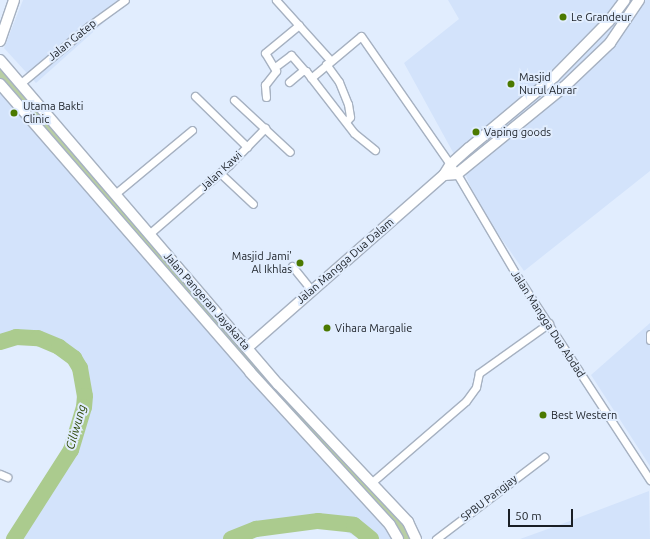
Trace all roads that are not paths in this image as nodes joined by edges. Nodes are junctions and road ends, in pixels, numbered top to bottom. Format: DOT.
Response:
graph roads {
  1 [pos="14,0"];
  2 [pos="126,0"];
  3 [pos="276,0"];
  4 [pos="625,0"];
  5 [pos="639,0"];
  6 [pos="299,25"];
  7 [pos="0,41"];
  8 [pos="0,60"];
  9 [pos="328,62"];
  10 [pos="275,67"];
  11 [pos="304,70"];
  12 [pos="311,78"];
  13 [pos="289,82"];
  14 [pos="20,83"];
  15 [pos="0,84"];
  16 [pos="195,96"];
  17 [pos="266,97"];
  18 [pos="234,100"];
  19 [pos="346,122"];
  20 [pos="265,128"];
  21 [pos="192,130"];
  22 [pos="247,147"];
  23 [pos="375,150"];
  24 [pos="290,152"];
  25 [pos="451,164"];
  26 [pos="220,173"];
  27 [pos="458,174"];
  28 [pos="444,175"];
  29 [pos="115,194"];
  30 [pos="253,204"];
  31 [pos="149,234"];
  32 [pos="175,264"];
  33 [pos="292,266"];
  34 [pos="165,273"];
  35 [pos="193,286"];
  36 [pos="312,291"];
  37 [pos="184,294"];
  38 [pos="549,323"];
  39 [pos="650,334"];
  40 [pos="650,340"];
  41 [pos="247,348"];
  42 [pos="544,457"];
  43 [pos="650,480"];
  44 [pos="371,483"];
  45 [pos="397,538"];
  46 [pos="416,539"];
  47 [pos="436,539"];
  1 -- 7 [label="main road"];
  2 -- 14 [label="street, Jalan Gatep"];
  3 -- 6 [label="street"];
  4 -- 25 [label="main road, Jalan Mangga Dua Dalam"];
  5 -- 27 [label="main road"];
  6 -- 9 [label="street"];
  6 -- 10 [label="street"];
  8 -- 14 [label="main road, Jalan Pangeran Jayakarta"];
  9 -- 12 [label="street"];
  9 -- 19 [label="street"];
  9 -- 25 [label="street, Jalan Mangga Dua Abdad"];
  10 -- 11 [label="street"];
  10 -- 17 [label="street"];
  11 -- 12 [label="street"];
  11 -- 13 [label="street"];
  12 -- 19 [label="street"];
  14 -- 29 [label="main road, Jalan Pangeran Jayakarta"];
  15 -- 34 [label="main road, Jalan Pangeran Jayakarta"];
  16 -- 22 [label="street"];
  18 -- 20 [label="street"];
  19 -- 23 [label="street"];
  20 -- 22 [label="street, Jalan Kawi"];
  20 -- 24 [label="street"];
  21 -- 29 [label="street"];
  22 -- 26 [label="street, Jalan Kawi"];
  25 -- 27 [label="street, Jalan Mangga Dua Abdad"];
  25 -- 28 [label="main road, Jalan Mangga Dua Dalam"];
  26 -- 30 [label="street"];
  26 -- 31 [label="street, Jalan Kawi"];
  27 -- 28 [label="main road"];
  27 -- 38 [label="street, Jalan Mangga Dua Abdad"];
  28 -- 36 [label="main road, Jalan Mangga Dua Dalam"];
  29 -- 31 [label="main road, Jalan Pangeran Jayakarta"];
  31 -- 32 [label="main road, Jalan Pangeran Jayakarta"];
  32 -- 34 [label="main road"];
  32 -- 35 [label="main road, Jalan Pangeran Jayakarta"];
  33 -- 36 [label="street"];
  34 -- 37 [label="main road, Jalan Pangeran Jayakarta"];
  35 -- 37 [label="main road"];
  35 -- 41 [label="main road, Jalan Pangeran Jayakarta"];
  36 -- 41 [label="main road, Jalan Mangga Dua Dalam"];
  37 -- 45 [label="main road, Jalan Pangeran Jayakarta"];
  38 -- 43 [label="street, Jalan Mangga Dua Abdad"];
  38 -- 44 [label="street"];
  39 -- 40 [label="street"];
  41 -- 44 [label="main road, Jalan Pangeran Jayakarta"];
  42 -- 47 [label="street, SPBU Pangjay"];
  44 -- 46 [label="main road, Jalan Pangeran Jayakarta"];
}
